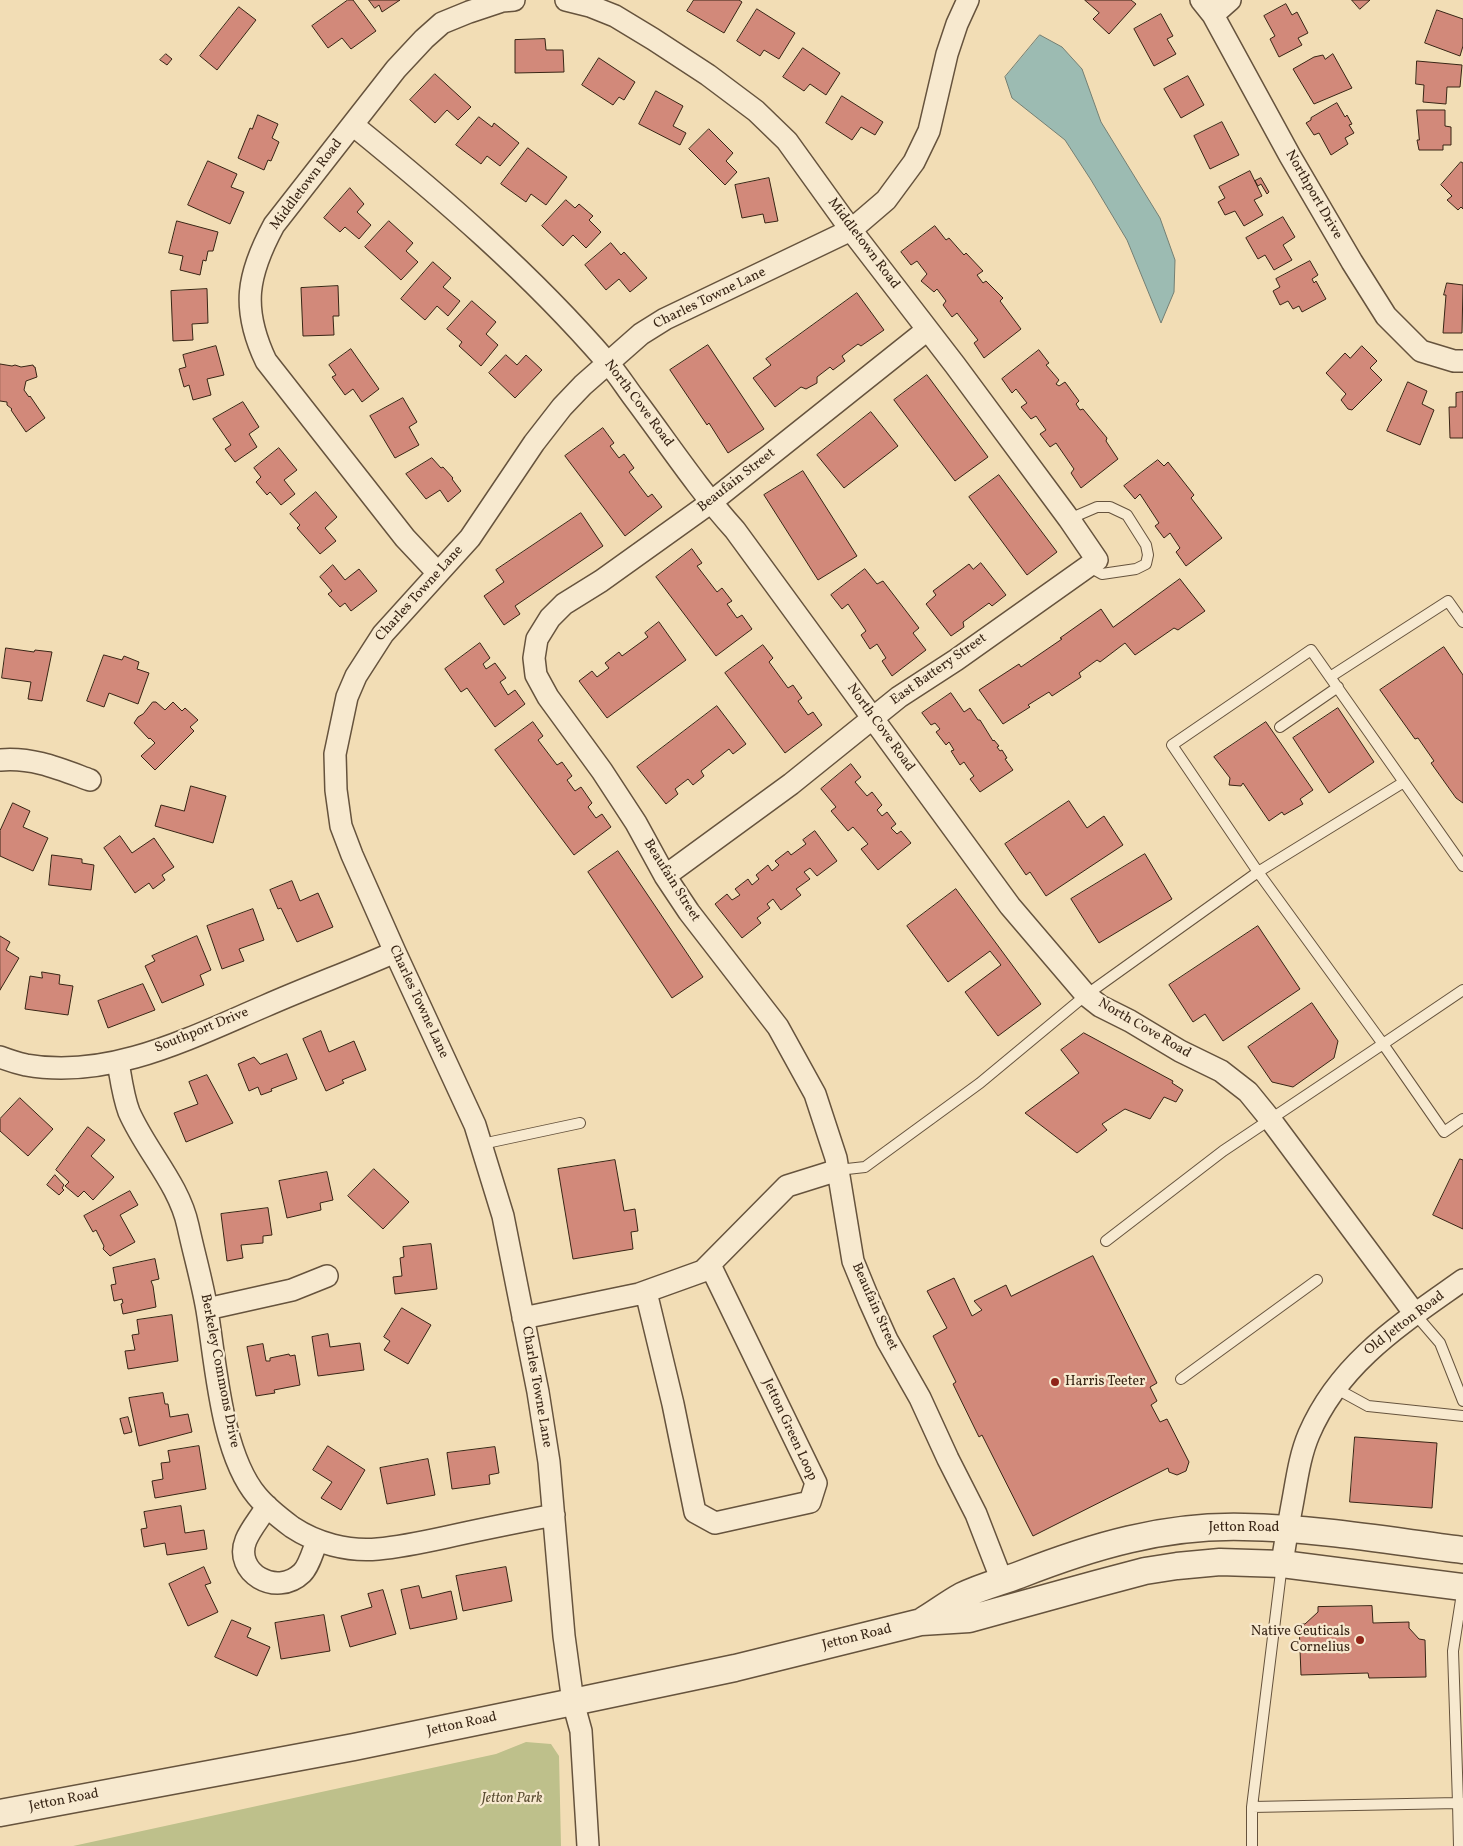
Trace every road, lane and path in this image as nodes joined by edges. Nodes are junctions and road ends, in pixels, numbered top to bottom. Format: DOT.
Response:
graph roads {
  1 [pos="514,0"];
  2 [pos="566,0"];
  3 [pos="968,0"];
  4 [pos="1230,0"];
  5 [pos="1207,8"];
  6 [pos="353,125"];
  7 [pos="851,230"];
  8 [pos="928,330"];
  9 [pos="1459,361"];
  10 [pos="608,363"];
  11 [pos="710,503"];
  12 [pos="1069,519"];
  13 [pos="1092,563"];
  14 [pos="437,572"];
  15 [pos="1463,622"];
  16 [pos="1330,677"];
  17 [pos="1338,687"];
  18 [pos="872,718"];
  19 [pos="1280,728"];
  20 [pos="0,760"];
  21 [pos="90,780"];
  22 [pos="1404,782"];
  23 [pos="1463,866"];
  24 [pos="1258,872"];
  25 [pos="665,876"];
  26 [pos="395,952"];
  27 [pos="1463,990"];
  28 [pos="1086,995"];
  29 [pos="1383,1044"];
  30 [pos="0,1058"];
  31 [pos="118,1062"];
  32 [pos="1270,1119"];
  33 [pos="1463,1119"];
  34 [pos="580,1123"];
  35 [pos="482,1144"];
  36 [pos="838,1170"];
  37 [pos="1106,1241"];
  38 [pos="710,1265"];
  39 [pos="327,1276"];
  40 [pos="1317,1280"];
  41 [pos="1463,1280"];
  42 [pos="646,1292"];
  43 [pos="207,1309"];
  44 [pos="1416,1314"];
  45 [pos="523,1318"];
  46 [pos="1181,1378"];
  47 [pos="1335,1388"];
  48 [pos="1463,1401"];
  49 [pos="1463,1416"];
  50 [pos="267,1506"];
  51 [pos="554,1515"];
  52 [pos="1287,1528"];
  53 [pos="317,1542"];
  54 [pos="1462,1548"];
  55 [pos="1282,1564"];
  56 [pos="1002,1581"];
  57 [pos="1463,1587"];
  58 [pos="921,1622"];
  59 [pos="573,1702"];
  60 [pos="1461,1803"];
  61 [pos="1252,1807"];
  62 [pos="0,1813"];
  63 [pos="588,1846"];
  64 [pos="1252,1846"];
  65 [pos="1459,1846"];
  1 -- 6 [label="street, Middletown Road"];
  2 -- 7 [label="street, Middletown Road"];
  3 -- 7 [label="street, Charles Towne Lane"];
  4 -- 5 [label="street"];
  5 -- 9 [label="street, Northport Drive"];
  6 -- 10 [label="street, North Cove Road"];
  6 -- 14 [label="street, Middletown Road"];
  7 -- 8 [label="street, Middletown Road"];
  7 -- 10 [label="street, Charles Towne Lane"];
  8 -- 11 [label="street, Beaufain Street"];
  8 -- 12 [label="street, Middletown Road"];
  10 -- 11 [label="street, North Cove Road"];
  10 -- 14 [label="street, Charles Towne Lane"];
  11 -- 18 [label="street, North Cove Road"];
  11 -- 25 [label="street, Beaufain Street"];
  12 -- 13 [label="street, Middletown Road"];
  12 -- 13 [label="lane"];
  13 -- 18 [label="street, East Battery Street"];
  14 -- 26 [label="street, Charles Towne Lane"];
  15 -- 16 [label="lane"];
  16 -- 17 [label="lane"];
  16 -- 24 [label="lane"];
  17 -- 19 [label="lane"];
  17 -- 22 [label="lane"];
  18 -- 25 [label="street, East Battery Street"];
  18 -- 28 [label="street, North Cove Road"];
  20 -- 21 [label="street"];
  22 -- 23 [label="lane"];
  22 -- 24 [label="lane"];
  24 -- 28 [label="lane"];
  24 -- 29 [label="lane"];
  25 -- 36 [label="street, Beaufain Street"];
  26 -- 31 [label="street, Southport Drive"];
  26 -- 35 [label="street, Charles Towne Lane"];
  27 -- 29 [label="lane"];
  28 -- 32 [label="street, North Cove Road"];
  28 -- 36 [label="lane"];
  29 -- 32 [label="lane"];
  29 -- 33 [label="lane"];
  30 -- 31 [label="street, Southport Drive"];
  31 -- 43 [label="street, Berkeley Commons Drive"];
  32 -- 37 [label="lane"];
  32 -- 44 [label="street, North Cove Road"];
  34 -- 35 [label="lane"];
  35 -- 45 [label="street, Charles Towne Lane"];
  36 -- 38 [label="street"];
  36 -- 56 [label="street, Beaufain Street"];
  38 -- 42 [label="street"];
  38 -- 42 [label="street, Jetton Green Loop"];
  39 -- 43 [label="street"];
  40 -- 46 [label="lane"];
  41 -- 44 [label="street, Old Jetton Road"];
  42 -- 45 [label="street"];
  43 -- 50 [label="street, Berkeley Commons Drive"];
  44 -- 47 [label="street, Old Jetton Road"];
  44 -- 48 [label="lane"];
  45 -- 51 [label="street, Charles Towne Lane"];
  47 -- 49 [label="lane"];
  47 -- 52 [label="street, Old Jetton Road"];
  50 -- 53 [label="street, Berkeley Commons Drive"];
  50 -- 53 [label="street"];
  51 -- 53 [label="street, Berkeley Commons Drive"];
  51 -- 59 [label="street, Charles Towne Lane"];
  52 -- 54 [label="street, Jetton Road"];
  52 -- 55 [label="street, Old Jetton Road"];
  52 -- 56 [label="street, Jetton Road"];
  55 -- 57 [label="street, Jetton Road"];
  55 -- 58 [label="street, Jetton Road"];
  55 -- 61 [label="lane"];
  56 -- 58 [label="street, Jetton Road"];
  57 -- 60 [label="lane"];
  58 -- 59 [label="street, Jetton Road"];
  59 -- 62 [label="street, Jetton Road"];
  59 -- 63 [label="street, Charles Towne Lane"];
  60 -- 61 [label="lane"];
  60 -- 65 [label="lane"];
  61 -- 64 [label="lane"];
}
